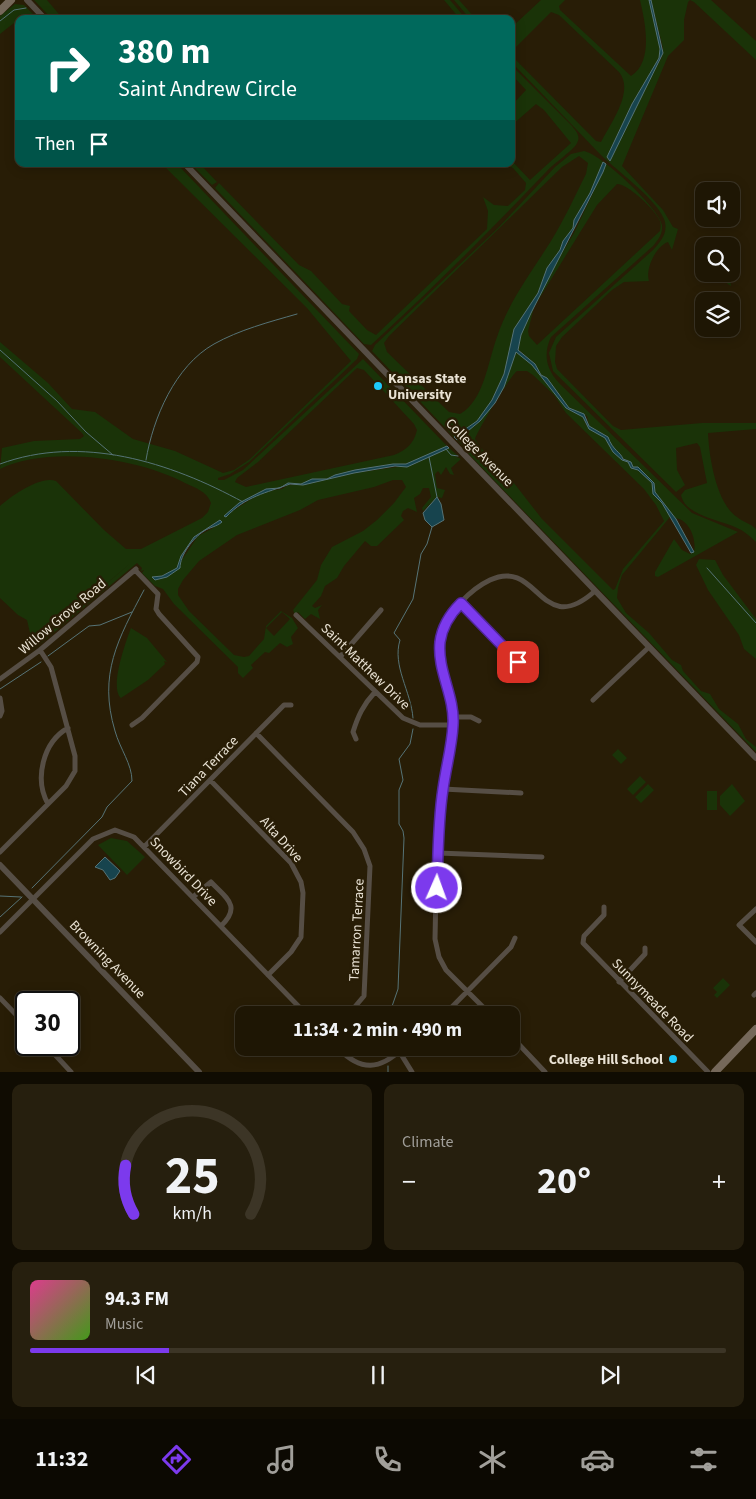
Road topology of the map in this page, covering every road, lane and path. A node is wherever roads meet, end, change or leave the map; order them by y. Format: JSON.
{"nodes":[{"id":1,"x":11,"y":0,"type":"edge"},
{"id":2,"x":27,"y":0,"type":"edge"},
{"id":3,"x":0,"y":10,"type":"edge"},
{"id":4,"x":41,"y":15,"type":"edge"},
{"id":5,"x":188,"y":167,"type":"edge"},
{"id":6,"x":595,"y":591,"type":"junction"},
{"id":7,"x":461,"y":603,"type":"junction"},
{"id":8,"x":381,"y":610,"type":"dead end"},
{"id":9,"x":296,"y":615,"type":"dead end"},
{"id":10,"x":649,"y":647,"type":"junction"},
{"id":11,"x":40,"y":650,"type":"junction"},
{"id":12,"x":340,"y":657,"type":"junction"},
{"id":13,"x":530,"y":676,"type":"dead end"},
{"id":14,"x":0,"y":679,"type":"edge"},
{"id":15,"x":375,"y":692,"type":"junction"},
{"id":16,"x":0,"y":698,"type":"edge"},
{"id":17,"x":593,"y":700,"type":"dead end"},
{"id":18,"x":291,"y":705,"type":"dead end"},
{"id":19,"x":0,"y":716,"type":"edge"},
{"id":20,"x":453,"y":717,"type":"junction"},
{"id":21,"x":479,"y":721,"type":"dead end"},
{"id":22,"x":132,"y":725,"type":"dead end"},
{"id":23,"x":453,"y":725,"type":"junction"},
{"id":24,"x":68,"y":728,"type":"junction"},
{"id":25,"x":256,"y":733,"type":"junction"},
{"id":26,"x":356,"y":739,"type":"dead end"},
{"id":27,"x":756,"y":758,"type":"edge"},
{"id":28,"x":210,"y":780,"type":"junction"},
{"id":29,"x":443,"y":789,"type":"junction"},
{"id":30,"x":521,"y":792,"type":"dead end"},
{"id":31,"x":48,"y":804,"type":"junction"},
{"id":32,"x":144,"y":847,"type":"junction"},
{"id":33,"x":0,"y":852,"type":"edge"},
{"id":34,"x":438,"y":853,"type":"junction"},
{"id":35,"x":542,"y":857,"type":"dead end"},
{"id":36,"x":0,"y":865,"type":"edge"},
{"id":37,"x":193,"y":897,"type":"junction"},
{"id":38,"x":34,"y":900,"type":"junction"},
{"id":39,"x":604,"y":907,"type":"dead end"},
{"id":40,"x":756,"y":909,"type":"edge"},
{"id":41,"x":221,"y":926,"type":"junction"},
{"id":42,"x":0,"y":932,"type":"edge"},
{"id":43,"x":515,"y":938,"type":"dead end"},
{"id":44,"x":756,"y":942,"type":"edge"},
{"id":45,"x":645,"y":948,"type":"dead end"},
{"id":46,"x":268,"y":974,"type":"junction"},
{"id":47,"x":619,"y":982,"type":"junction"},
{"id":48,"x":467,"y":992,"type":"junction"},
{"id":49,"x":0,"y":998,"type":"edge"},
{"id":50,"x":298,"y":1006,"type":"edge"},
{"id":51,"x":356,"y":1006,"type":"edge"},
{"id":52,"x":453,"y":1006,"type":"edge"},
{"id":53,"x":482,"y":1006,"type":"edge"},
{"id":54,"x":15,"y":1014,"type":"edge"},
{"id":55,"x":756,"y":1029,"type":"edge"},
{"id":56,"x":520,"y":1046,"type":"edge"},
{"id":57,"x":56,"y":1056,"type":"edge"},
{"id":58,"x":348,"y":1056,"type":"edge"},
{"id":59,"x":394,"y":1056,"type":"edge"},
{"id":60,"x":404,"y":1056,"type":"edge"},
{"id":61,"x":65,"y":1065,"type":"junction"},
{"id":62,"x":60,"y":1072,"type":"edge"},
{"id":63,"x":71,"y":1072,"type":"edge"},
{"id":64,"x":199,"y":1072,"type":"edge"},
{"id":65,"x":412,"y":1072,"type":"edge"},
{"id":66,"x":545,"y":1072,"type":"edge"},
{"id":67,"x":708,"y":1072,"type":"edge"},
{"id":68,"x":715,"y":1072,"type":"edge"}],
"edges":[{"from":1,"to":3,"type":"main road"},
{"from":2,"to":4,"type":"street"},
{"from":5,"to":6,"type":"street","name":"College Avenue"},
{"from":6,"to":7,"type":"street"},
{"from":6,"to":10,"type":"street","name":"College Avenue"},
{"from":7,"to":13,"type":"street"},
{"from":7,"to":20,"type":"street"},
{"from":8,"to":12,"type":"street"},
{"from":9,"to":12,"type":"street","name":"Saint Matthew Drive"},
{"from":10,"to":17,"type":"street"},
{"from":10,"to":27,"type":"street","name":"College Avenue"},
{"from":11,"to":14,"type":"street","name":"Willow Grove Road"},
{"from":11,"to":22,"type":"street","name":"Willow Grove Road"},
{"from":11,"to":24,"type":"street"},
{"from":12,"to":15,"type":"street","name":"Saint Matthew Drive"},
{"from":15,"to":23,"type":"street","name":"Saint Matthew Drive"},
{"from":15,"to":26,"type":"street"},
{"from":16,"to":19,"type":"street"},
{"from":18,"to":25,"type":"street","name":"Tiana Terrace"},
{"from":20,"to":21,"type":"street"},
{"from":20,"to":23,"type":"street"},
{"from":23,"to":29,"type":"street"},
{"from":24,"to":31,"type":"street"},
{"from":24,"to":31,"type":"street"},
{"from":25,"to":28,"type":"street","name":"Tiana Terrace"},
{"from":25,"to":51,"type":"street","name":"Tamarron Terrace"},
{"from":28,"to":32,"type":"street","name":"Tiana Terrace"},
{"from":28,"to":46,"type":"street","name":"Alta Drive"},
{"from":29,"to":30,"type":"street"},
{"from":29,"to":34,"type":"street"},
{"from":31,"to":33,"type":"street"},
{"from":32,"to":37,"type":"street","name":"Snowbird Drive"},
{"from":32,"to":38,"type":"street","name":"Snowbird Drive"},
{"from":34,"to":35,"type":"street"},
{"from":34,"to":48,"type":"street"},
{"from":36,"to":38,"type":"street","name":"Browning Avenue"},
{"from":37,"to":41,"type":"street","name":"Snowbird Drive"},
{"from":37,"to":41,"type":"street"},
{"from":38,"to":42,"type":"street","name":"Snowbird Drive"},
{"from":38,"to":64,"type":"street","name":"Browning Avenue"},
{"from":39,"to":47,"type":"street","name":"Sunnymeade Road"},
{"from":40,"to":44,"type":"street"},
{"from":41,"to":46,"type":"street","name":"Snowbird Drive"},
{"from":43,"to":48,"type":"street"},
{"from":45,"to":47,"type":"street"},
{"from":46,"to":50,"type":"street","name":"Snowbird Drive"},
{"from":47,"to":67,"type":"street","name":"Sunnymeade Road"},
{"from":48,"to":52,"type":"street"},
{"from":48,"to":53,"type":"street"},
{"from":49,"to":54,"type":"street"},
{"from":55,"to":68,"type":"main road"},
{"from":56,"to":66,"type":"street"},
{"from":57,"to":61,"type":"street"},
{"from":58,"to":59,"type":"street"},
{"from":60,"to":65,"type":"street"},
{"from":61,"to":62,"type":"street"},
{"from":61,"to":63,"type":"street"}]}
